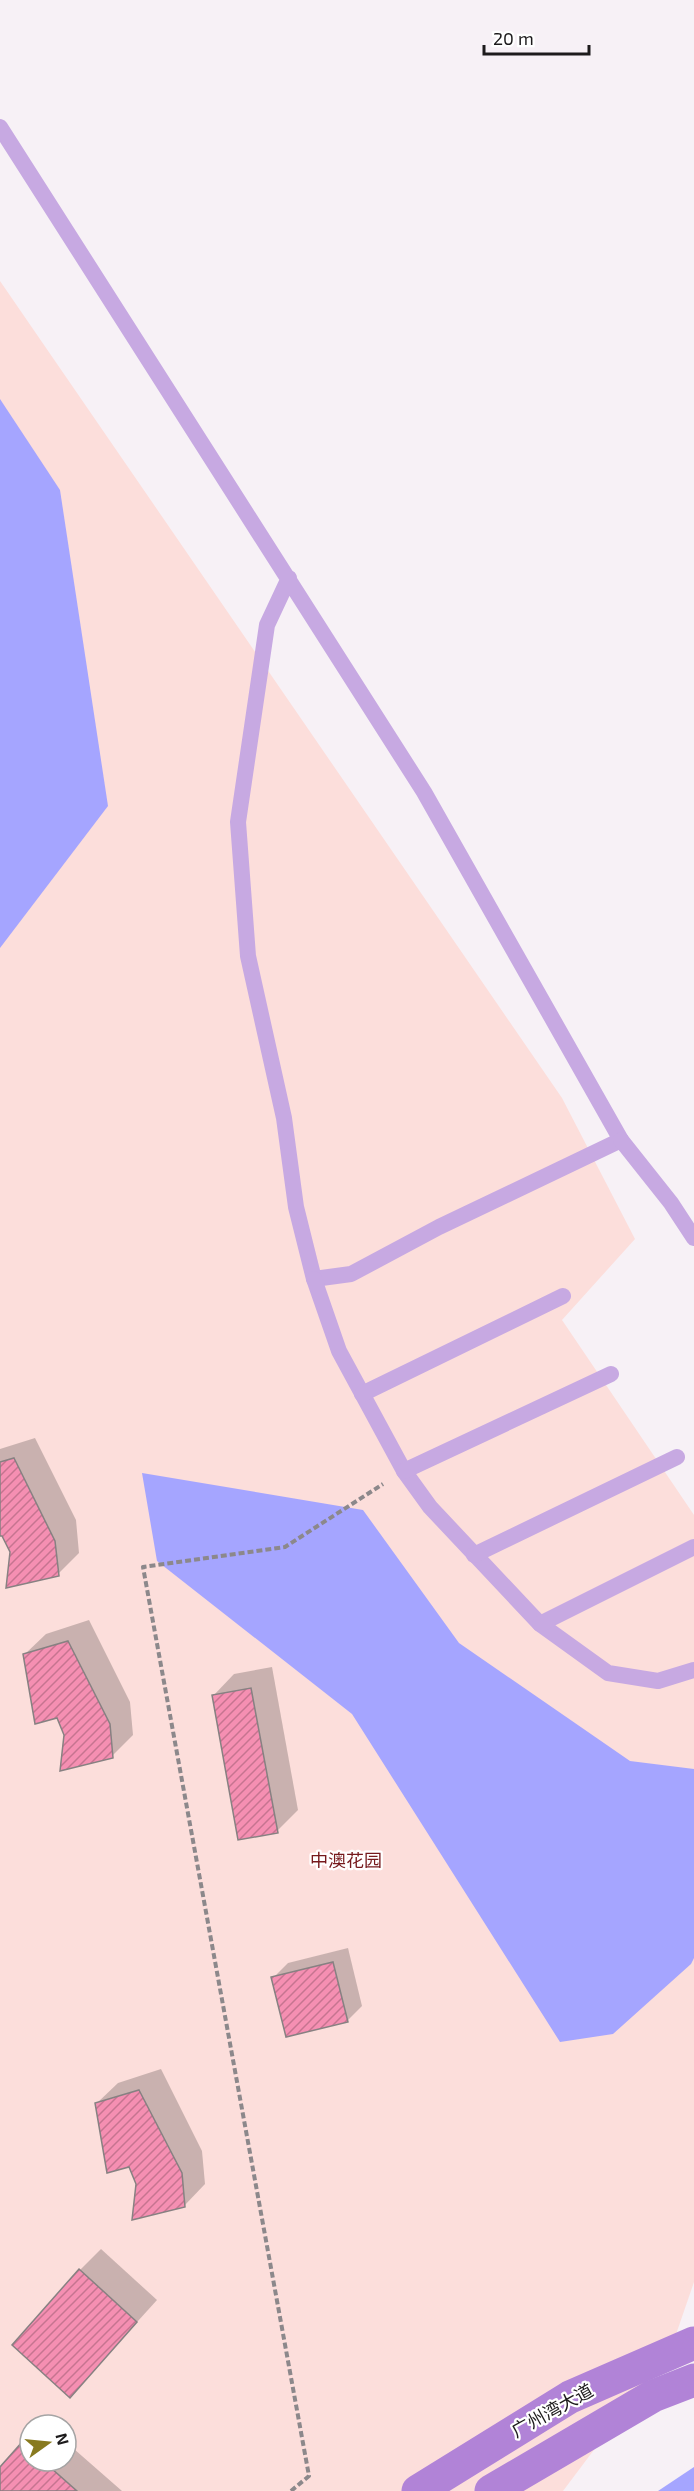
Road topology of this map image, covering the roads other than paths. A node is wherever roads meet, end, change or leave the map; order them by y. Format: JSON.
{"nodes":[{"id":1,"x":0,"y":127,"type":"edge"},
{"id":2,"x":289,"y":578,"type":"junction"},
{"id":3,"x":621,"y":1140,"type":"junction"},
{"id":4,"x":671,"y":1203,"type":"junction"},
{"id":5,"x":694,"y":1217,"type":"edge"},
{"id":6,"x":694,"y":1238,"type":"edge"},
{"id":7,"x":314,"y":1279,"type":"junction"},
{"id":8,"x":563,"y":1296,"type":"dead end"},
{"id":9,"x":611,"y":1374,"type":"dead end"},
{"id":10,"x":363,"y":1394,"type":"junction"},
{"id":11,"x":677,"y":1457,"type":"dead end"},
{"id":12,"x":404,"y":1471,"type":"junction"},
{"id":13,"x":694,"y":1547,"type":"edge"},
{"id":14,"x":474,"y":1556,"type":"junction"},
{"id":15,"x":540,"y":1624,"type":"junction"},
{"id":16,"x":694,"y":1670,"type":"edge"},
{"id":17,"x":694,"y":2343,"type":"edge"},
{"id":18,"x":694,"y":2380,"type":"edge"},
{"id":19,"x":418,"y":2491,"type":"edge"},
{"id":20,"x":491,"y":2491,"type":"edge"}],
"edges":[{"from":1,"to":2,"type":"lane"},
{"from":2,"to":3,"type":"lane"},
{"from":2,"to":7,"type":"lane"},
{"from":3,"to":4,"type":"lane"},
{"from":3,"to":7,"type":"lane"},
{"from":4,"to":5,"type":"lane"},
{"from":4,"to":6,"type":"lane"},
{"from":7,"to":10,"type":"lane"},
{"from":8,"to":10,"type":"lane"},
{"from":9,"to":12,"type":"lane"},
{"from":10,"to":12,"type":"lane"},
{"from":11,"to":14,"type":"lane"},
{"from":12,"to":14,"type":"lane"},
{"from":13,"to":15,"type":"lane"},
{"from":14,"to":15,"type":"lane"},
{"from":15,"to":16,"type":"lane"},
{"from":17,"to":19,"type":"street","name":"广州湾大道"},
{"from":18,"to":20,"type":"street"}]}
